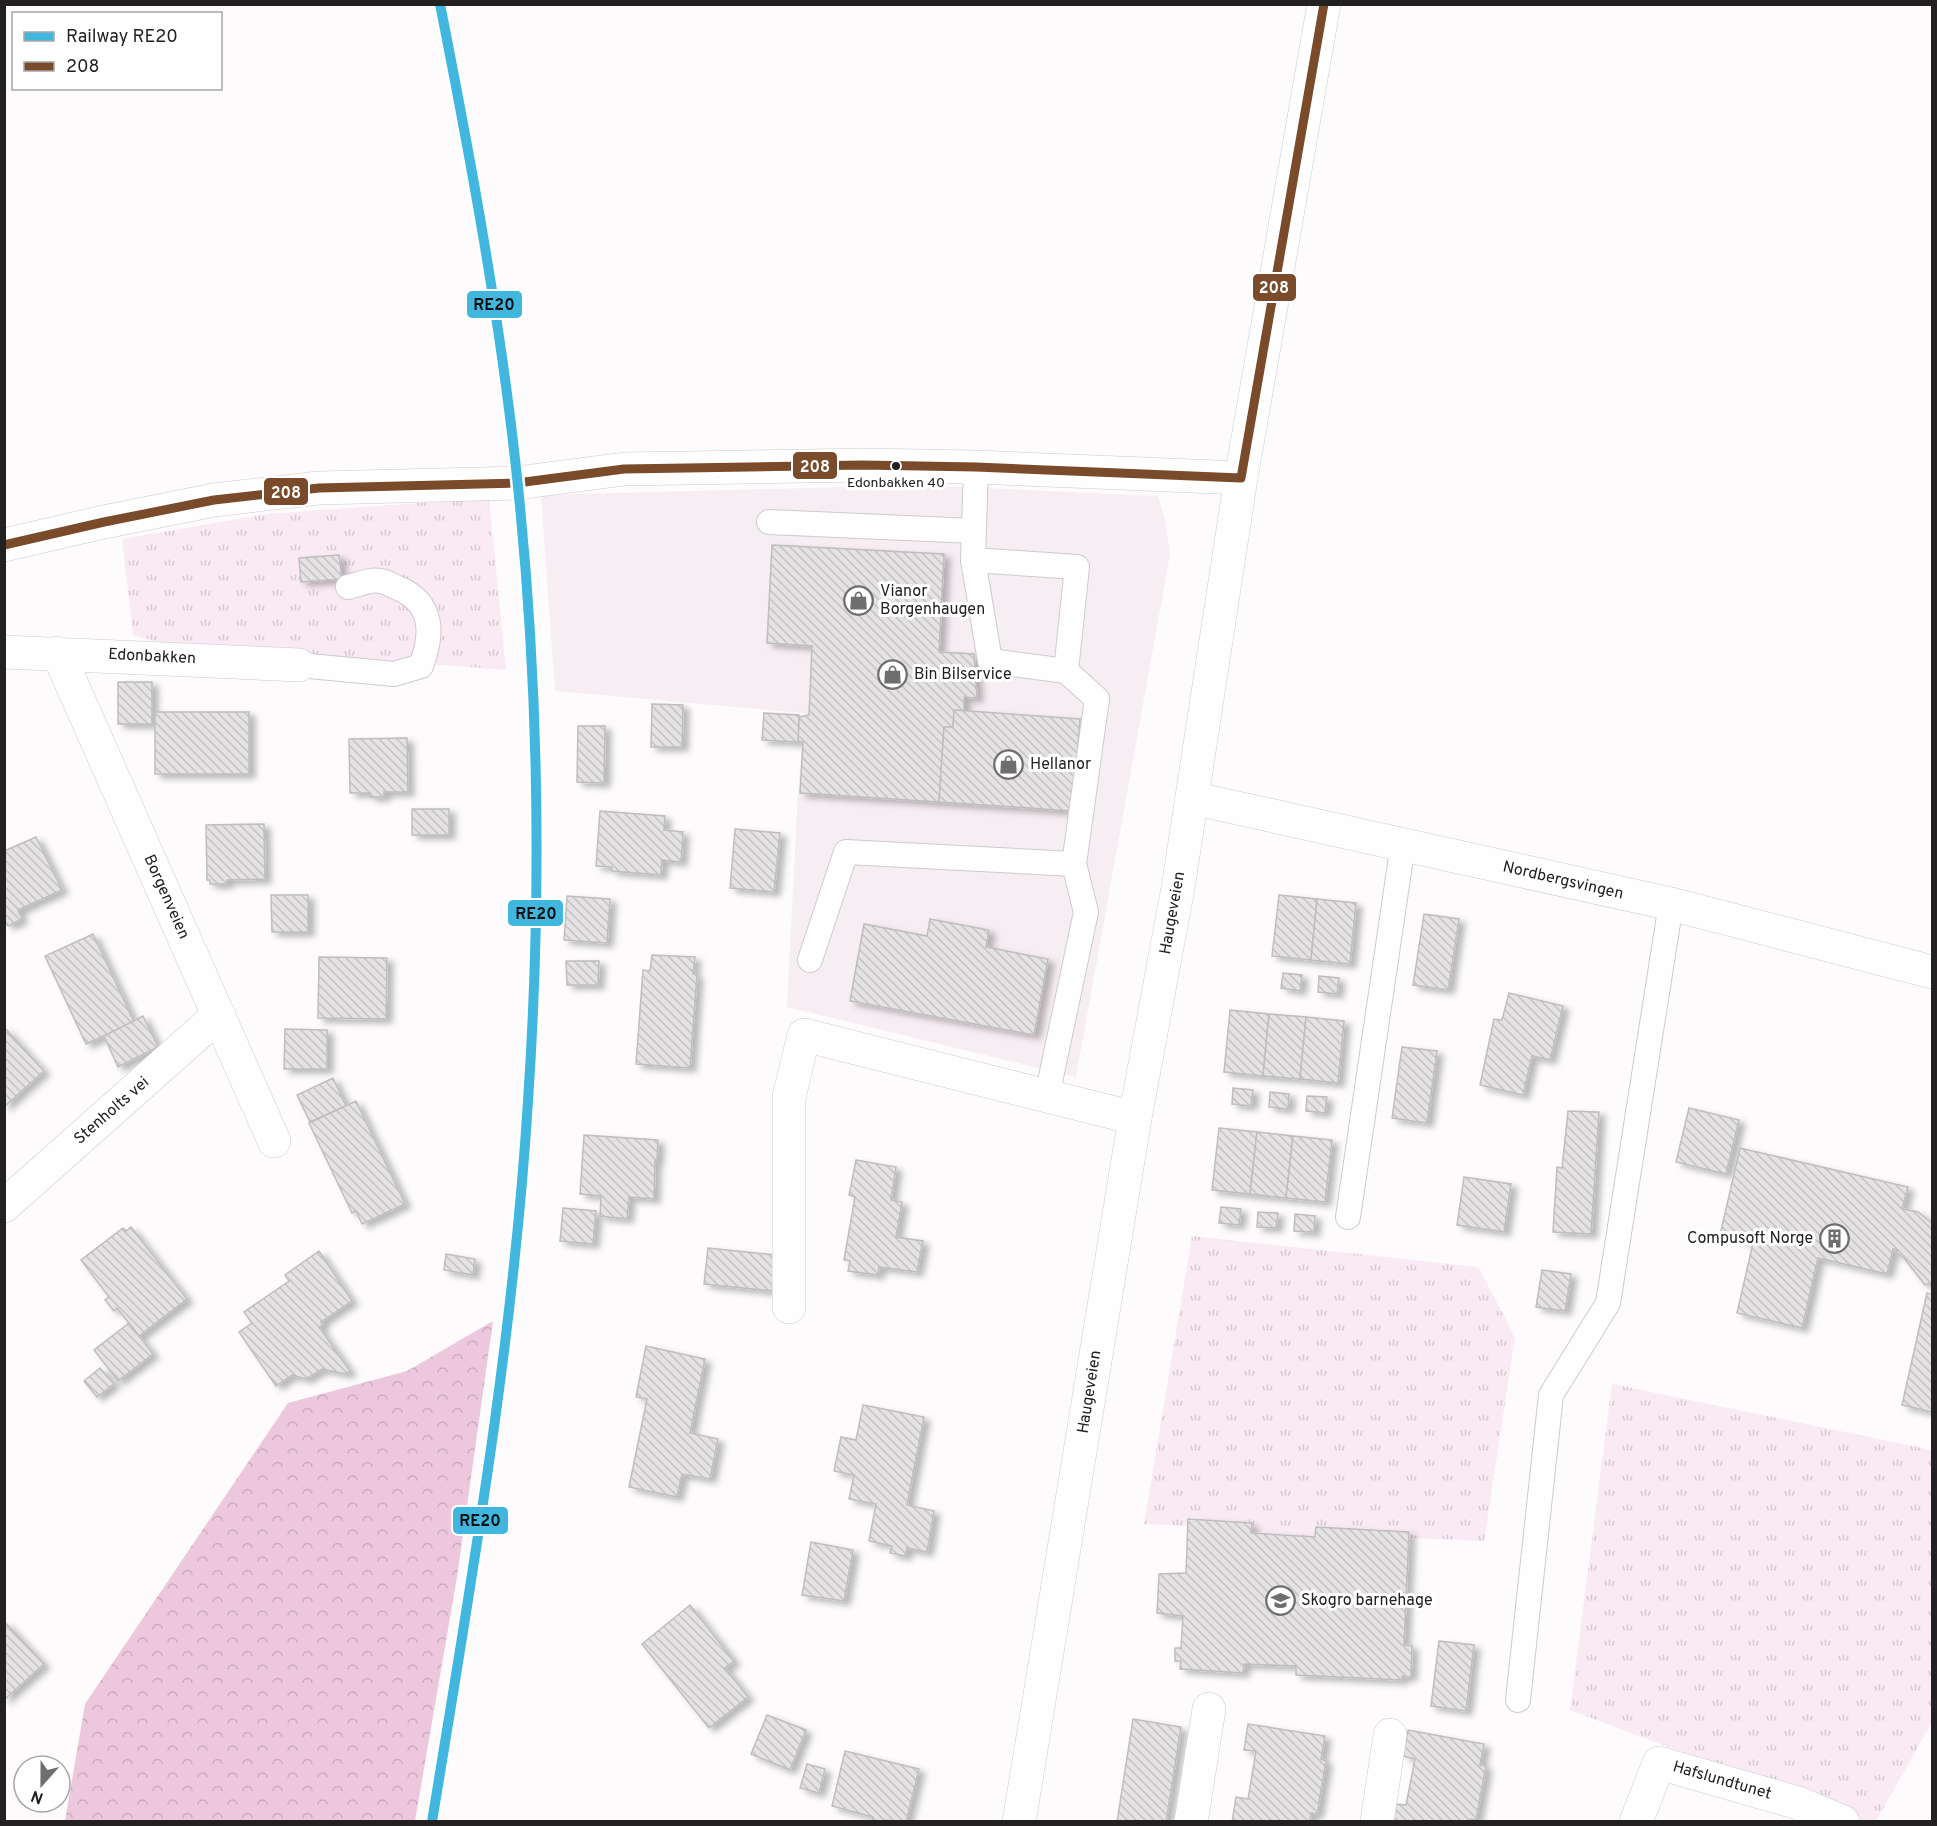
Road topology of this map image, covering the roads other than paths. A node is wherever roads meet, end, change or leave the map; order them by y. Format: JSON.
{"nodes":[{"id":1,"x":1324,"y":4,"type":"edge"},
{"id":2,"x":976,"y":467,"type":"junction"},
{"id":3,"x":1241,"y":478,"type":"junction"},
{"id":4,"x":769,"y":522,"type":"dead end"},
{"id":5,"x":974,"y":531,"type":"junction"},
{"id":6,"x":7,"y":539,"type":"edge"},
{"id":7,"x":973,"y":560,"type":"junction"},
{"id":8,"x":348,"y":587,"type":"dead end"},
{"id":9,"x":4,"y":652,"type":"edge"},
{"id":10,"x":58,"y":653,"type":"junction"},
{"id":11,"x":299,"y":664,"type":"joint"},
{"id":12,"x":1066,"y":671,"type":"junction"},
{"id":13,"x":1192,"y":798,"type":"junction"},
{"id":14,"x":1403,"y":844,"type":"junction"},
{"id":15,"x":1074,"y":864,"type":"junction"},
{"id":16,"x":1671,"y":904,"type":"junction"},
{"id":17,"x":810,"y":960,"type":"dead end"},
{"id":18,"x":1932,"y":972,"type":"edge"},
{"id":19,"x":219,"y":1015,"type":"junction"},
{"id":20,"x":1047,"y":1096,"type":"junction"},
{"id":21,"x":1135,"y":1118,"type":"junction"},
{"id":22,"x":274,"y":1141,"type":"dead end"},
{"id":23,"x":4,"y":1206,"type":"edge"},
{"id":24,"x":1348,"y":1217,"type":"dead end"},
{"id":25,"x":789,"y":1307,"type":"dead end"},
{"id":26,"x":1518,"y":1700,"type":"dead end"},
{"id":27,"x":1209,"y":1709,"type":"dead end"},
{"id":28,"x":1390,"y":1735,"type":"dead end"},
{"id":29,"x":1019,"y":1821,"type":"edge"},
{"id":30,"x":1191,"y":1821,"type":"edge"},
{"id":31,"x":1377,"y":1821,"type":"edge"},
{"id":32,"x":1636,"y":1821,"type":"edge"},
{"id":33,"x":1843,"y":1821,"type":"edge"}],
"edges":[{"from":1,"to":3,"type":"street","name":"Haugeveien"},
{"from":2,"to":3,"type":"street"},
{"from":2,"to":5,"type":"lane"},
{"from":2,"to":6,"type":"street"},
{"from":3,"to":13,"type":"street","name":"Haugeveien"},
{"from":4,"to":5,"type":"lane"},
{"from":5,"to":7,"type":"lane"},
{"from":7,"to":12,"type":"lane"},
{"from":7,"to":12,"type":"lane"},
{"from":8,"to":11,"type":"lane"},
{"from":9,"to":10,"type":"street","name":"Edonbakken"},
{"from":10,"to":11,"type":"street","name":"Edonbakken"},
{"from":10,"to":19,"type":"street","name":"Borgenveien"},
{"from":12,"to":15,"type":"lane"},
{"from":13,"to":14,"type":"street","name":"Nordbergsvingen"},
{"from":13,"to":21,"type":"street","name":"Haugeveien"},
{"from":14,"to":16,"type":"street","name":"Nordbergsvingen"},
{"from":14,"to":24,"type":"lane"},
{"from":15,"to":17,"type":"lane"},
{"from":15,"to":20,"type":"lane"},
{"from":16,"to":18,"type":"street","name":"Nordbergsvingen"},
{"from":16,"to":26,"type":"lane"},
{"from":19,"to":22,"type":"street","name":"Borgenveien"},
{"from":19,"to":23,"type":"street","name":"Stenholts vei"},
{"from":20,"to":21,"type":"street"},
{"from":20,"to":25,"type":"street"},
{"from":21,"to":29,"type":"street","name":"Haugeveien"},
{"from":27,"to":30,"type":"street"},
{"from":28,"to":31,"type":"street"},
{"from":32,"to":33,"type":"street","name":"Hafslundtunet"}]}
